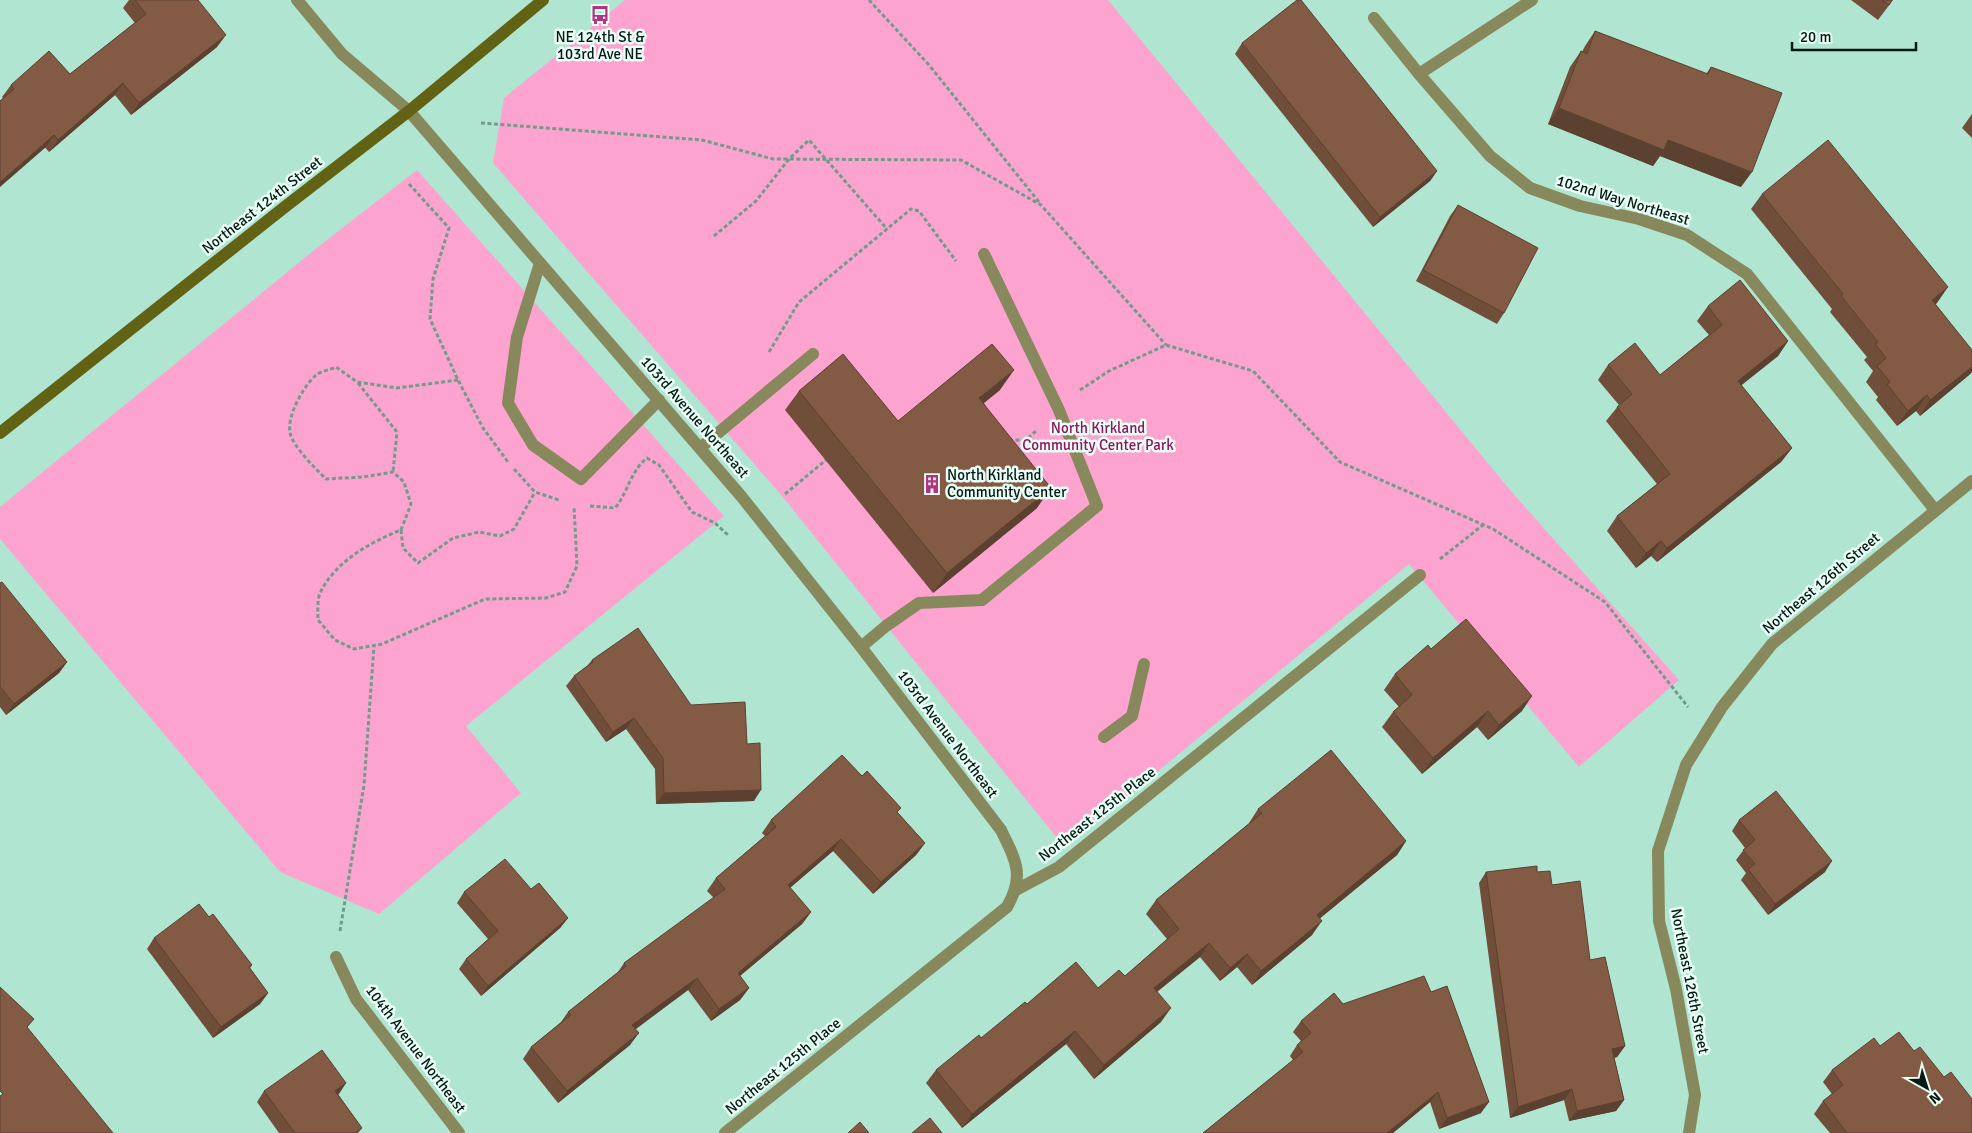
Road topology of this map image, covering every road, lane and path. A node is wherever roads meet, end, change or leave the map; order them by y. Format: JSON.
{"nodes":[{"id":1,"x":297,"y":0,"type":"edge"},
{"id":2,"x":543,"y":0,"type":"edge"},
{"id":3,"x":869,"y":0,"type":"edge"},
{"id":4,"x":1532,"y":0,"type":"edge"},
{"id":5,"x":1374,"y":18,"type":"dead end"},
{"id":6,"x":1419,"y":74,"type":"junction"},
{"id":7,"x":410,"y":111,"type":"junction"},
{"id":8,"x":481,"y":123,"type":"dead end"},
{"id":9,"x":789,"y":159,"type":"junction"},
{"id":10,"x":826,"y":159,"type":"junction"},
{"id":11,"x":408,"y":184,"type":"dead end"},
{"id":12,"x":1041,"y":205,"type":"junction"},
{"id":13,"x":887,"y":230,"type":"junction"},
{"id":14,"x":714,"y":236,"type":"dead end"},
{"id":15,"x":984,"y":254,"type":"dead end"},
{"id":16,"x":540,"y":263,"type":"junction"},
{"id":17,"x":958,"y":263,"type":"dead end"},
{"id":18,"x":1166,"y":345,"type":"junction"},
{"id":19,"x":813,"y":354,"type":"dead end"},
{"id":20,"x":766,"y":356,"type":"dead end"},
{"id":21,"x":458,"y":380,"type":"junction"},
{"id":22,"x":357,"y":382,"type":"junction"},
{"id":23,"x":658,"y":400,"type":"junction"},
{"id":24,"x":1059,"y":410,"type":"junction"},
{"id":25,"x":0,"y":433,"type":"edge"},
{"id":26,"x":1004,"y":442,"type":"edge"},
{"id":27,"x":700,"y":448,"type":"junction"},
{"id":28,"x":826,"y":460,"type":"edge"},
{"id":29,"x":393,"y":472,"type":"junction"},
{"id":30,"x":1972,"y":481,"type":"edge"},
{"id":31,"x":535,"y":492,"type":"junction"},
{"id":32,"x":785,"y":494,"type":"dead end"},
{"id":33,"x":574,"y":504,"type":"junction"},
{"id":34,"x":1935,"y":510,"type":"junction"},
{"id":35,"x":1484,"y":525,"type":"junction"},
{"id":36,"x":401,"y":530,"type":"junction"},
{"id":37,"x":728,"y":535,"type":"dead end"},
{"id":38,"x":1420,"y":575,"type":"joint"},
{"id":39,"x":374,"y":646,"type":"junction"},
{"id":40,"x":861,"y":647,"type":"junction"},
{"id":41,"x":1144,"y":664,"type":"dead end"},
{"id":42,"x":1690,"y":709,"type":"dead end"},
{"id":43,"x":1104,"y":737,"type":"dead end"},
{"id":44,"x":1016,"y":890,"type":"junction"},
{"id":45,"x":336,"y":956,"type":"joint"},
{"id":46,"x":459,"y":1133,"type":"edge"},
{"id":47,"x":725,"y":1133,"type":"edge"},
{"id":48,"x":1689,"y":1133,"type":"edge"}],
"edges":[{"from":1,"to":7,"type":"street","name":"103rd Avenue Northeast"},
{"from":2,"to":7,"type":"main road","name":"Northeast 124th Street"},
{"from":3,"to":12,"type":"path"},
{"from":4,"to":6,"type":"street"},
{"from":5,"to":6,"type":"street","name":"102nd Way Northeast"},
{"from":6,"to":34,"type":"street","name":"102nd Way Northeast"},
{"from":7,"to":16,"type":"street","name":"103rd Avenue Northeast"},
{"from":7,"to":25,"type":"main road","name":"Northeast 124th Street"},
{"from":8,"to":9,"type":"path"},
{"from":9,"to":10,"type":"path"},
{"from":9,"to":10,"type":"path"},
{"from":9,"to":14,"type":"path"},
{"from":10,"to":12,"type":"path"},
{"from":10,"to":13,"type":"path"},
{"from":11,"to":21,"type":"path"},
{"from":12,"to":18,"type":"path"},
{"from":13,"to":17,"type":"path"},
{"from":13,"to":20,"type":"path"},
{"from":15,"to":24,"type":"street"},
{"from":16,"to":23,"type":"street","name":"103rd Avenue Northeast"},
{"from":16,"to":23,"type":"street"},
{"from":18,"to":24,"type":"path"},
{"from":18,"to":35,"type":"path"},
{"from":19,"to":27,"type":"street"},
{"from":21,"to":22,"type":"path"},
{"from":21,"to":31,"type":"path"},
{"from":22,"to":29,"type":"path"},
{"from":22,"to":29,"type":"path"},
{"from":23,"to":27,"type":"street","name":"103rd Avenue Northeast"},
{"from":24,"to":26,"type":"path"},
{"from":24,"to":40,"type":"street"},
{"from":27,"to":40,"type":"street","name":"103rd Avenue Northeast"},
{"from":28,"to":32,"type":"path"},
{"from":29,"to":36,"type":"path"},
{"from":30,"to":34,"type":"street","name":"Northeast 126th Street"},
{"from":31,"to":33,"type":"path"},
{"from":31,"to":36,"type":"path"},
{"from":33,"to":37,"type":"path"},
{"from":33,"to":39,"type":"path"},
{"from":34,"to":48,"type":"street","name":"Northeast 126th Street"},
{"from":35,"to":38,"type":"path"},
{"from":35,"to":42,"type":"path"},
{"from":36,"to":39,"type":"path"},
{"from":38,"to":44,"type":"street","name":"Northeast 125th Place"},
{"from":39,"to":45,"type":"path"},
{"from":40,"to":44,"type":"street","name":"103rd Avenue Northeast"},
{"from":41,"to":43,"type":"street"},
{"from":44,"to":47,"type":"street","name":"Northeast 125th Place"},
{"from":45,"to":46,"type":"street","name":"104th Avenue Northeast"}]}
